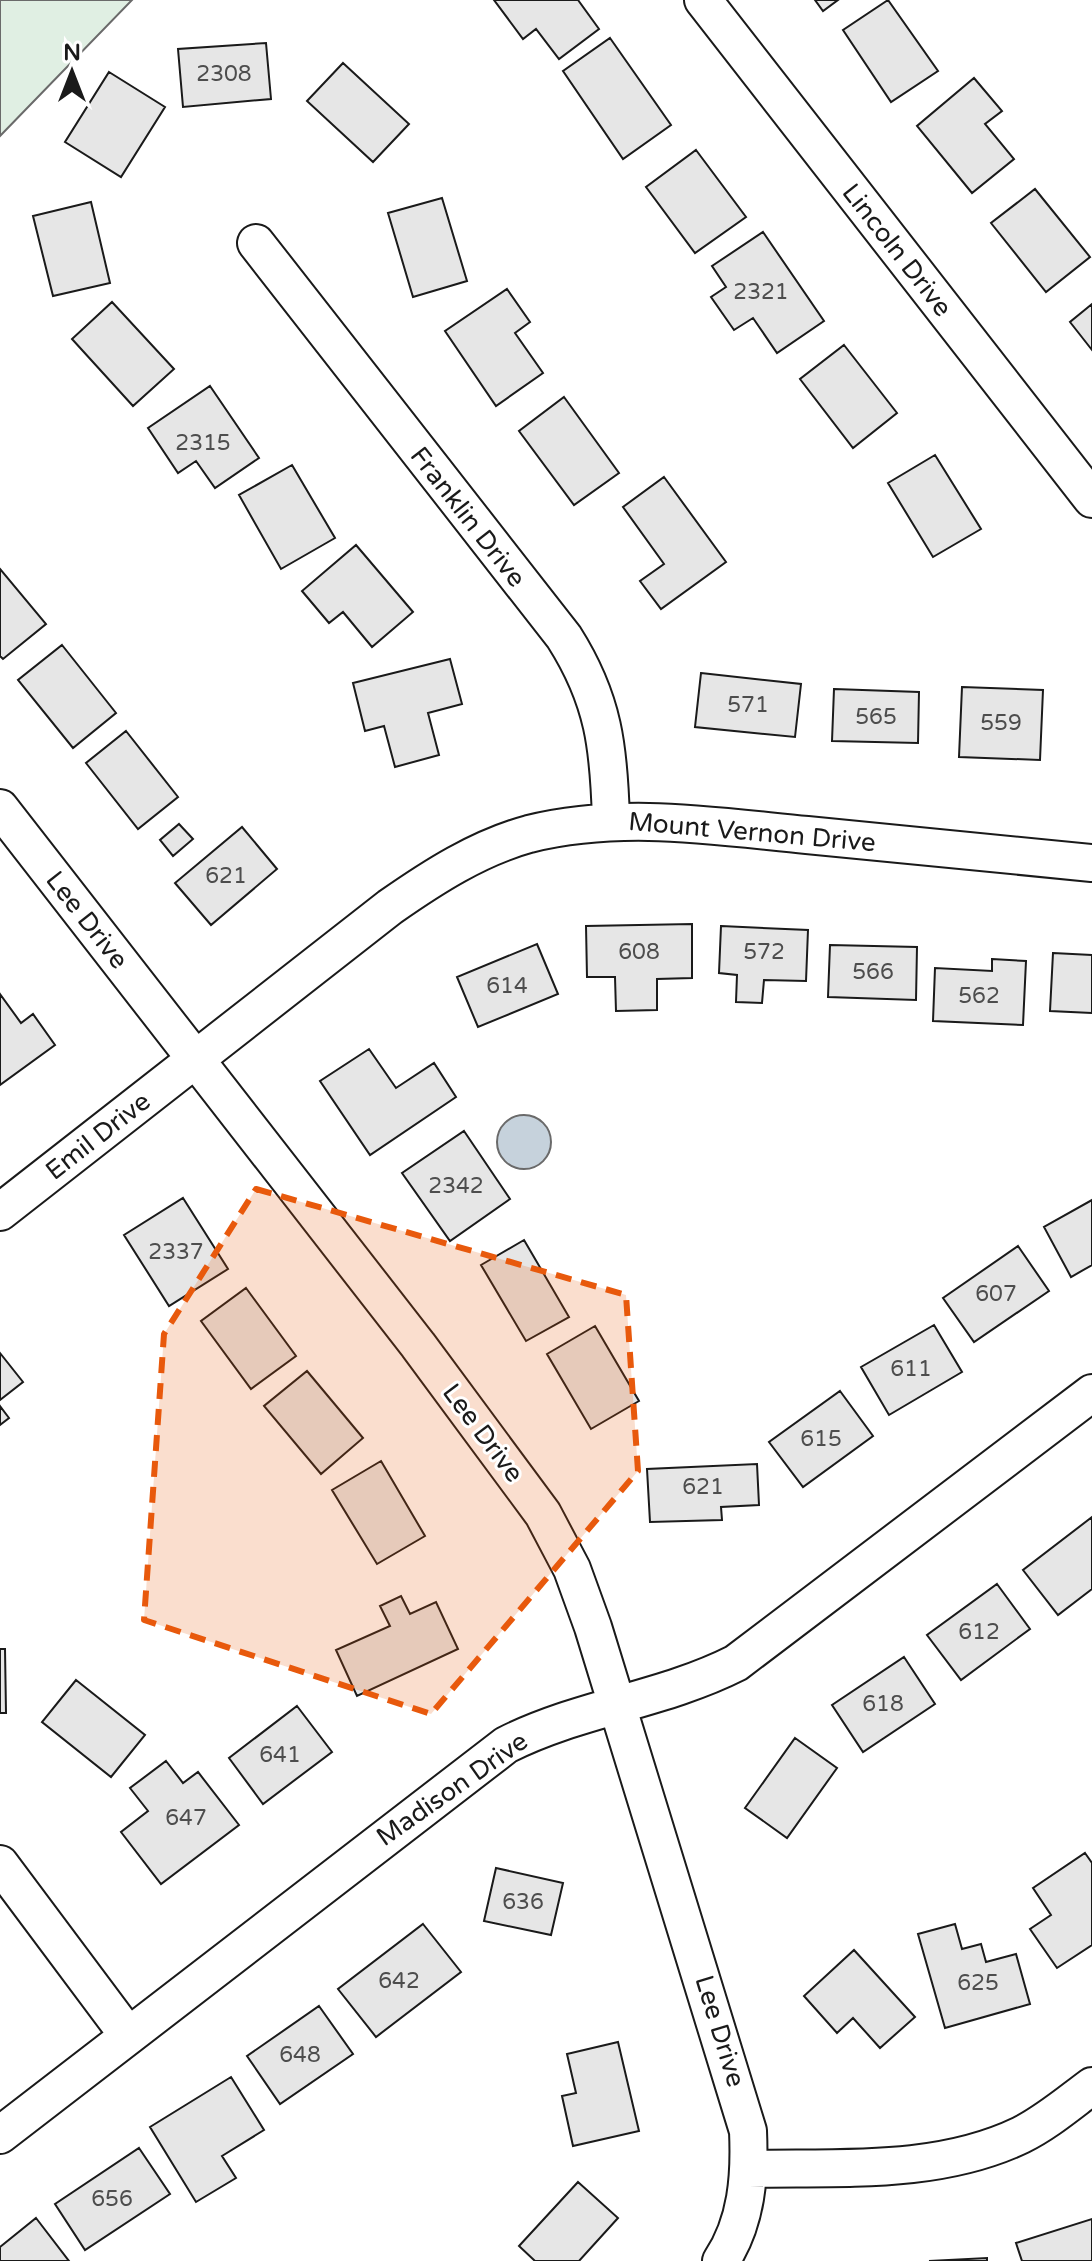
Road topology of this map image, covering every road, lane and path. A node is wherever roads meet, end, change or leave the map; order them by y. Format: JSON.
{"nodes":[{"id":1,"x":703,"y":0,"type":"edge"},
{"id":2,"x":256,"y":243,"type":"dead end"},
{"id":3,"x":1092,"y":499,"type":"edge"},
{"id":4,"x":0,"y":808,"type":"edge"},
{"id":5,"x":611,"y":821,"type":"junction"},
{"id":6,"x":1092,"y":863,"type":"edge"},
{"id":7,"x":195,"y":1059,"type":"junction"},
{"id":8,"x":0,"y":1212,"type":"edge"},
{"id":9,"x":1092,"y":1393,"type":"edge"},
{"id":10,"x":617,"y":1704,"type":"junction"},
{"id":11,"x":0,"y":1864,"type":"edge"},
{"id":12,"x":127,"y":2034,"type":"junction"},
{"id":13,"x":1092,"y":2086,"type":"edge"},
{"id":14,"x":0,"y":2135,"type":"edge"},
{"id":15,"x":749,"y":2169,"type":"junction"},
{"id":16,"x":721,"y":2261,"type":"edge"}],
"edges":[{"from":1,"to":3,"type":"street","name":"Lincoln Drive"},
{"from":2,"to":5,"type":"street","name":"Franklin Drive"},
{"from":4,"to":7,"type":"street","name":"Lee Drive"},
{"from":5,"to":6,"type":"street","name":"Mount Vernon Drive"},
{"from":5,"to":7,"type":"street","name":"Mount Vernon Drive"},
{"from":7,"to":8,"type":"street","name":"Emil Drive"},
{"from":7,"to":10,"type":"street","name":"Lee Drive"},
{"from":9,"to":10,"type":"street","name":"Madison Drive"},
{"from":10,"to":12,"type":"street","name":"Madison Drive"},
{"from":10,"to":15,"type":"street","name":"Lee Drive"},
{"from":11,"to":12,"type":"street"},
{"from":12,"to":14,"type":"street","name":"Madison Drive"},
{"from":13,"to":15,"type":"street"},
{"from":15,"to":16,"type":"street","name":"Lee Drive"}]}
